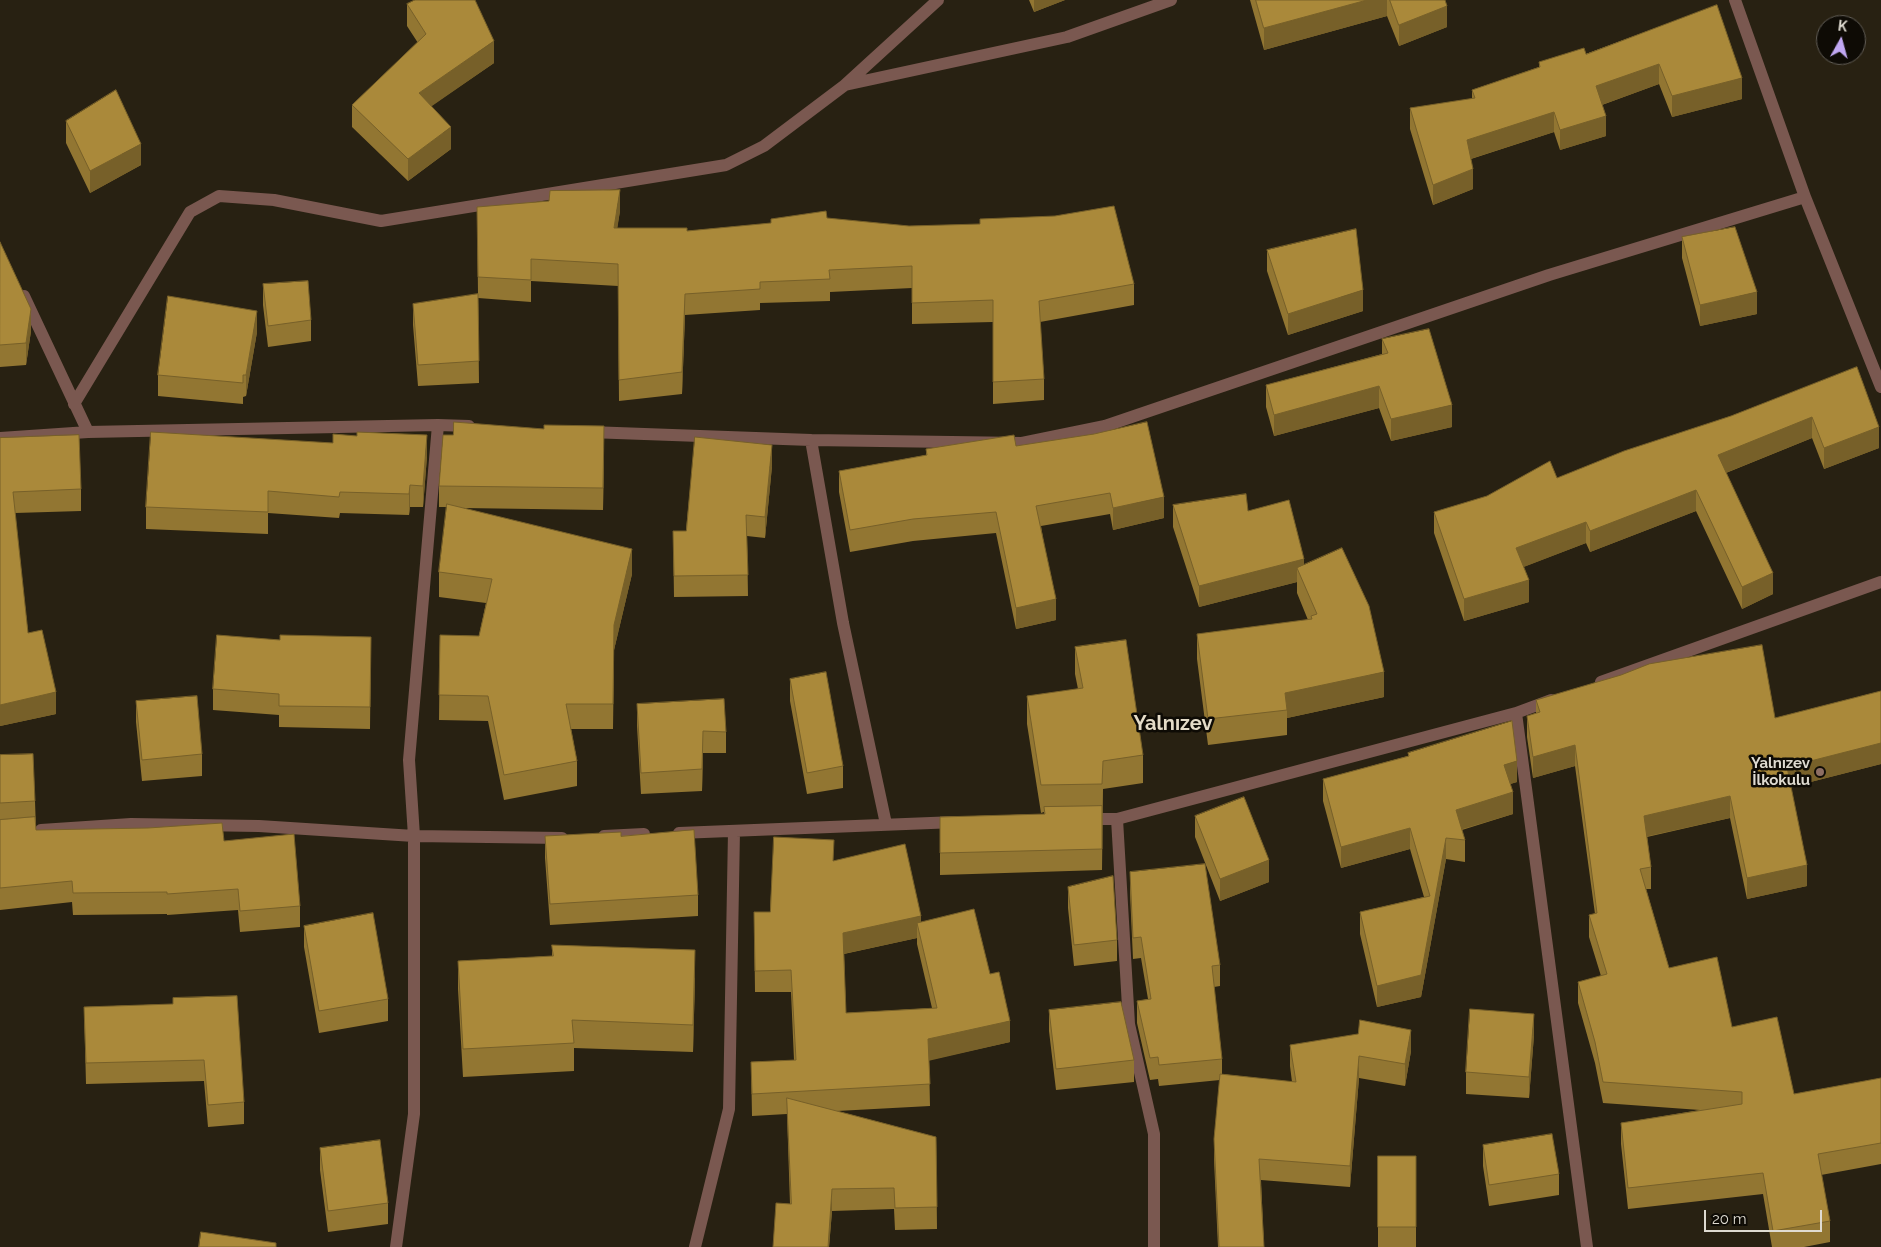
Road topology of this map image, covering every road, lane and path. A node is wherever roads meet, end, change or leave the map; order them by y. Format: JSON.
{"nodes":[{"id":1,"x":938,"y":0,"type":"edge"},
{"id":2,"x":1171,"y":0,"type":"edge"},
{"id":3,"x":1735,"y":0,"type":"edge"},
{"id":4,"x":845,"y":85,"type":"junction"},
{"id":5,"x":1805,"y":197,"type":"junction"},
{"id":6,"x":20,"y":288,"type":"edge"},
{"id":7,"x":1881,"y":387,"type":"edge"},
{"id":8,"x":74,"y":404,"type":"junction"},
{"id":9,"x":438,"y":425,"type":"junction"},
{"id":10,"x":478,"y":426,"type":"edge"},
{"id":11,"x":577,"y":431,"type":"edge"},
{"id":12,"x":88,"y":432,"type":"junction"},
{"id":13,"x":0,"y":438,"type":"edge"},
{"id":14,"x":811,"y":440,"type":"junction"},
{"id":15,"x":1881,"y":582,"type":"edge"},
{"id":16,"x":1591,"y":686,"type":"edge"},
{"id":17,"x":1563,"y":696,"type":"edge"},
{"id":18,"x":1516,"y":713,"type":"junction"},
{"id":19,"x":1117,"y":819,"type":"junction"},
{"id":20,"x":1069,"y":820,"type":"edge"},
{"id":21,"x":972,"y":822,"type":"edge"},
{"id":22,"x":886,"y":824,"type":"junction"},
{"id":23,"x":28,"y":831,"type":"edge"},
{"id":24,"x":734,"y":831,"type":"junction"},
{"id":25,"x":414,"y":836,"type":"junction"},
{"id":26,"x":396,"y":1247,"type":"edge"},
{"id":27,"x":695,"y":1247,"type":"edge"},
{"id":28,"x":1154,"y":1247,"type":"edge"},
{"id":29,"x":1587,"y":1247,"type":"edge"}],
"edges":[{"from":1,"to":4,"type":"street"},
{"from":2,"to":4,"type":"street"},
{"from":3,"to":5,"type":"street"},
{"from":4,"to":8,"type":"street"},
{"from":5,"to":7,"type":"street"},
{"from":5,"to":14,"type":"street"},
{"from":6,"to":8,"type":"street"},
{"from":8,"to":12,"type":"street"},
{"from":9,"to":10,"type":"street"},
{"from":9,"to":12,"type":"street"},
{"from":9,"to":25,"type":"street"},
{"from":11,"to":14,"type":"street"},
{"from":12,"to":13,"type":"street"},
{"from":14,"to":22,"type":"street"},
{"from":15,"to":16,"type":"street"},
{"from":17,"to":18,"type":"street"},
{"from":18,"to":19,"type":"street"},
{"from":18,"to":29,"type":"street"},
{"from":19,"to":20,"type":"street"},
{"from":19,"to":28,"type":"street"},
{"from":21,"to":22,"type":"street"},
{"from":22,"to":24,"type":"street"},
{"from":23,"to":25,"type":"street"},
{"from":24,"to":25,"type":"street"},
{"from":24,"to":27,"type":"street"},
{"from":25,"to":26,"type":"street"}]}
